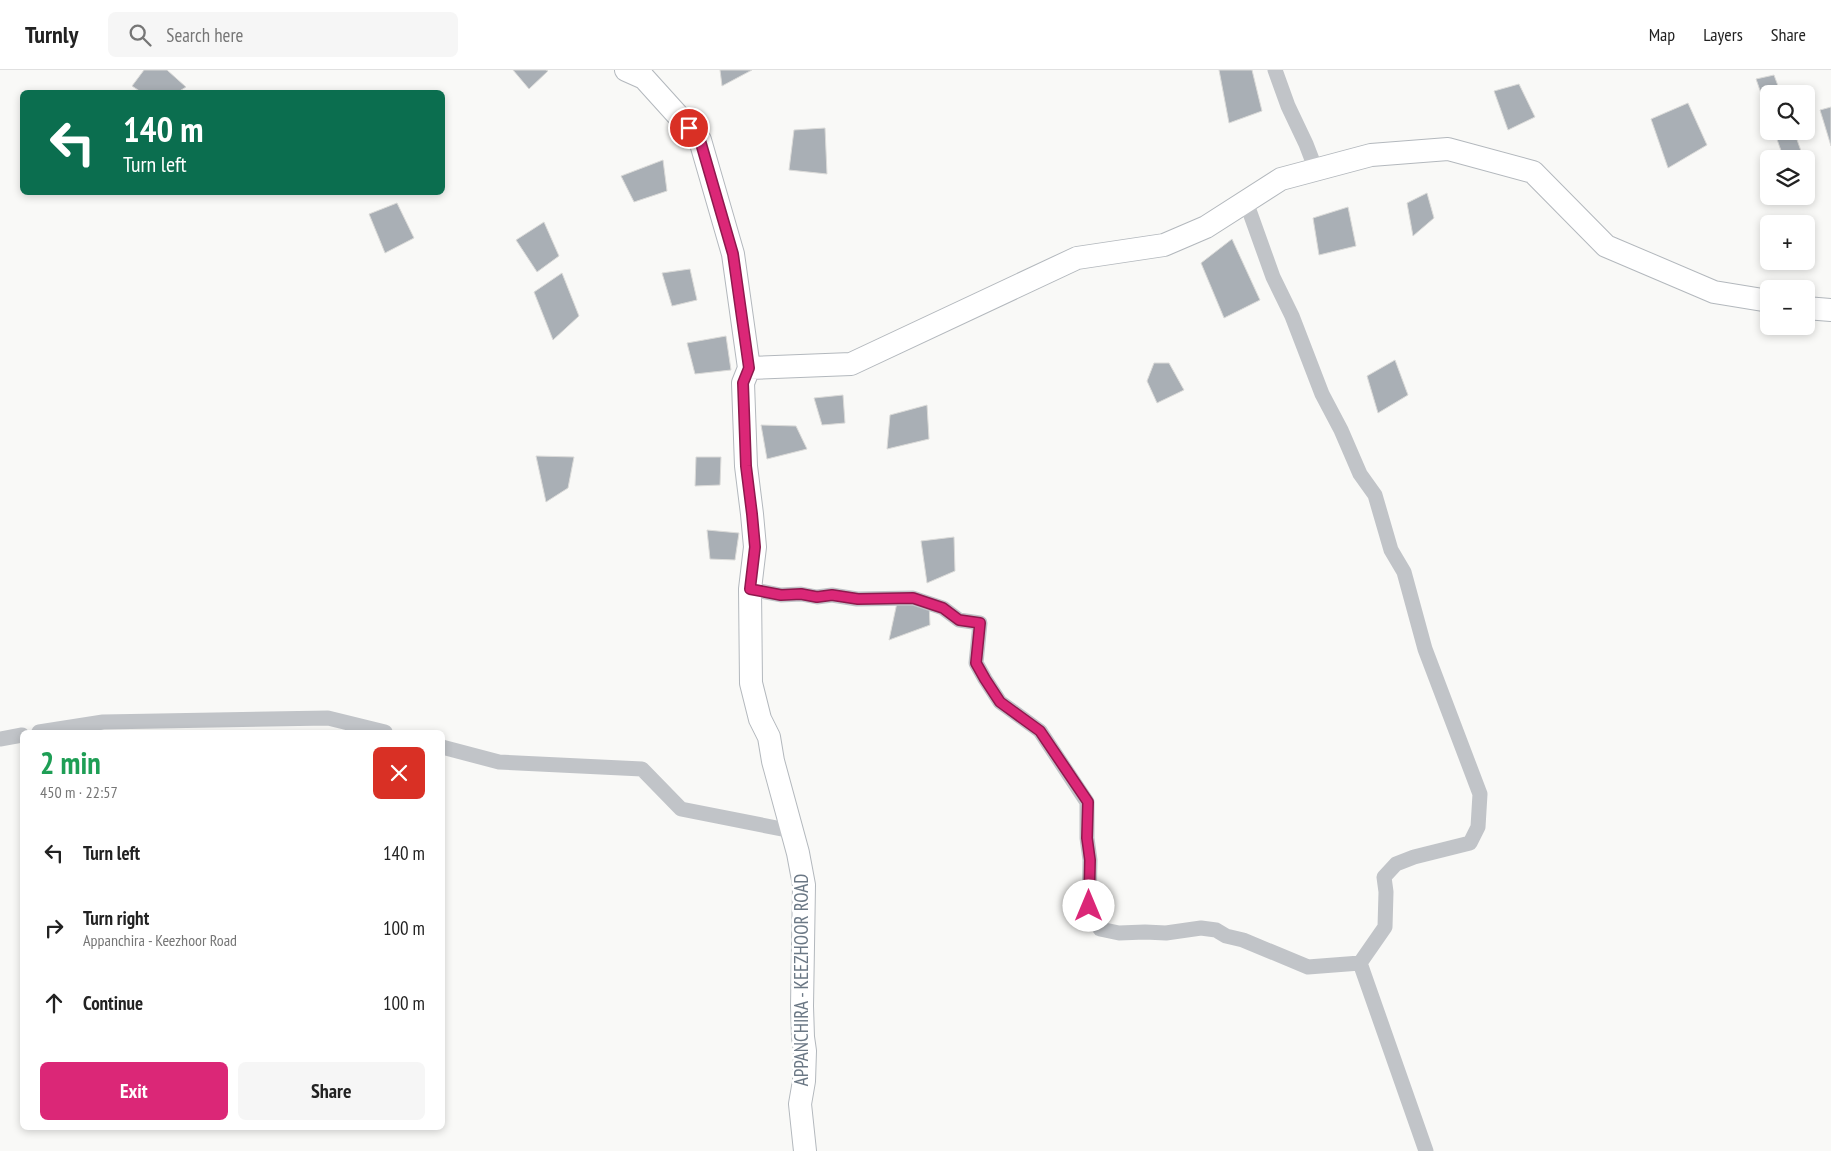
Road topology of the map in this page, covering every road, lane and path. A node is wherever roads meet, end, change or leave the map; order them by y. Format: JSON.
{"nodes":[{"id":1,"x":626,"y":70,"type":"edge"},
{"id":2,"x":1275,"y":70,"type":"edge"},
{"id":3,"x":1316,"y":170,"type":"junction"},
{"id":4,"x":1245,"y":202,"type":"junction"},
{"id":5,"x":1760,"y":300,"type":"edge"},
{"id":6,"x":1815,"y":309,"type":"edge"},
{"id":7,"x":1831,"y":310,"type":"edge"},
{"id":8,"x":749,"y":368,"type":"junction"},
{"id":9,"x":750,"y":589,"type":"junction"},
{"id":10,"x":52,"y":730,"type":"edge"},
{"id":11,"x":377,"y":730,"type":"edge"},
{"id":12,"x":20,"y":735,"type":"edge"},
{"id":13,"x":0,"y":739,"type":"edge"},
{"id":14,"x":445,"y":748,"type":"edge"},
{"id":15,"x":792,"y":831,"type":"junction"},
{"id":16,"x":1360,"y":963,"type":"junction"},
{"id":17,"x":805,"y":1151,"type":"edge"},
{"id":18,"x":1426,"y":1151,"type":"edge"}],
"edges":[{"from":1,"to":8,"type":"main road"},
{"from":2,"to":3,"type":"street"},
{"from":3,"to":4,"type":"main road"},
{"from":3,"to":5,"type":"main road"},
{"from":4,"to":8,"type":"main road"},
{"from":4,"to":16,"type":"street"},
{"from":6,"to":7,"type":"main road"},
{"from":8,"to":9,"type":"main road","name":"APPANCHIRA - KEEZHOOR ROAD"},
{"from":9,"to":15,"type":"main road","name":"APPANCHIRA - KEEZHOOR ROAD"},
{"from":9,"to":16,"type":"street"},
{"from":10,"to":11,"type":"street"},
{"from":12,"to":13,"type":"street"},
{"from":14,"to":15,"type":"street"},
{"from":15,"to":17,"type":"main road","name":"APPANCHIRA - KEEZHOOR ROAD"},
{"from":16,"to":18,"type":"street"}]}
